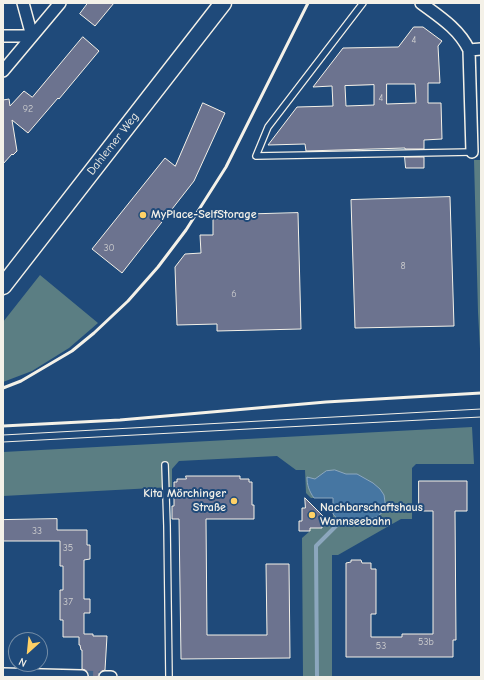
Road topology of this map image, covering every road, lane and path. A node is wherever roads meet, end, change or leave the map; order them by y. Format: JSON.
{"nodes":[{"id":1,"x":24,"y":3,"type":"edge"},
{"id":2,"x":60,"y":3,"type":"edge"},
{"id":3,"x":223,"y":3,"type":"edge"},
{"id":4,"x":364,"y":3,"type":"edge"},
{"id":5,"x":421,"y":3,"type":"edge"},
{"id":6,"x":3,"y":36,"type":"edge"},
{"id":7,"x":32,"y":36,"type":"junction"},
{"id":8,"x":481,"y":49,"type":"edge"},
{"id":9,"x":469,"y":50,"type":"junction"},
{"id":10,"x":3,"y":71,"type":"edge"},
{"id":11,"x":472,"y":152,"type":"joint"},
{"id":12,"x":3,"y":286,"type":"edge"},
{"id":13,"x":165,"y":465,"type":"dead end"},
{"id":14,"x":3,"y":674,"type":"edge"},
{"id":15,"x":82,"y":676,"type":"edge"},
{"id":16,"x":105,"y":677,"type":"edge"},
{"id":17,"x":111,"y":677,"type":"edge"},
{"id":18,"x":169,"y":677,"type":"edge"}],
"edges":[{"from":1,"to":7,"type":"street"},
{"from":2,"to":7,"type":"street"},
{"from":3,"to":12,"type":"main road","name":"Dahlemer Weg"},
{"from":4,"to":11,"type":"lane"},
{"from":5,"to":9,"type":"street"},
{"from":6,"to":7,"type":"street"},
{"from":7,"to":10,"type":"street"},
{"from":8,"to":9,"type":"street"},
{"from":9,"to":11,"type":"street"},
{"from":13,"to":18,"type":"lane"},
{"from":14,"to":15,"type":"street"},
{"from":16,"to":17,"type":"street"}]}
